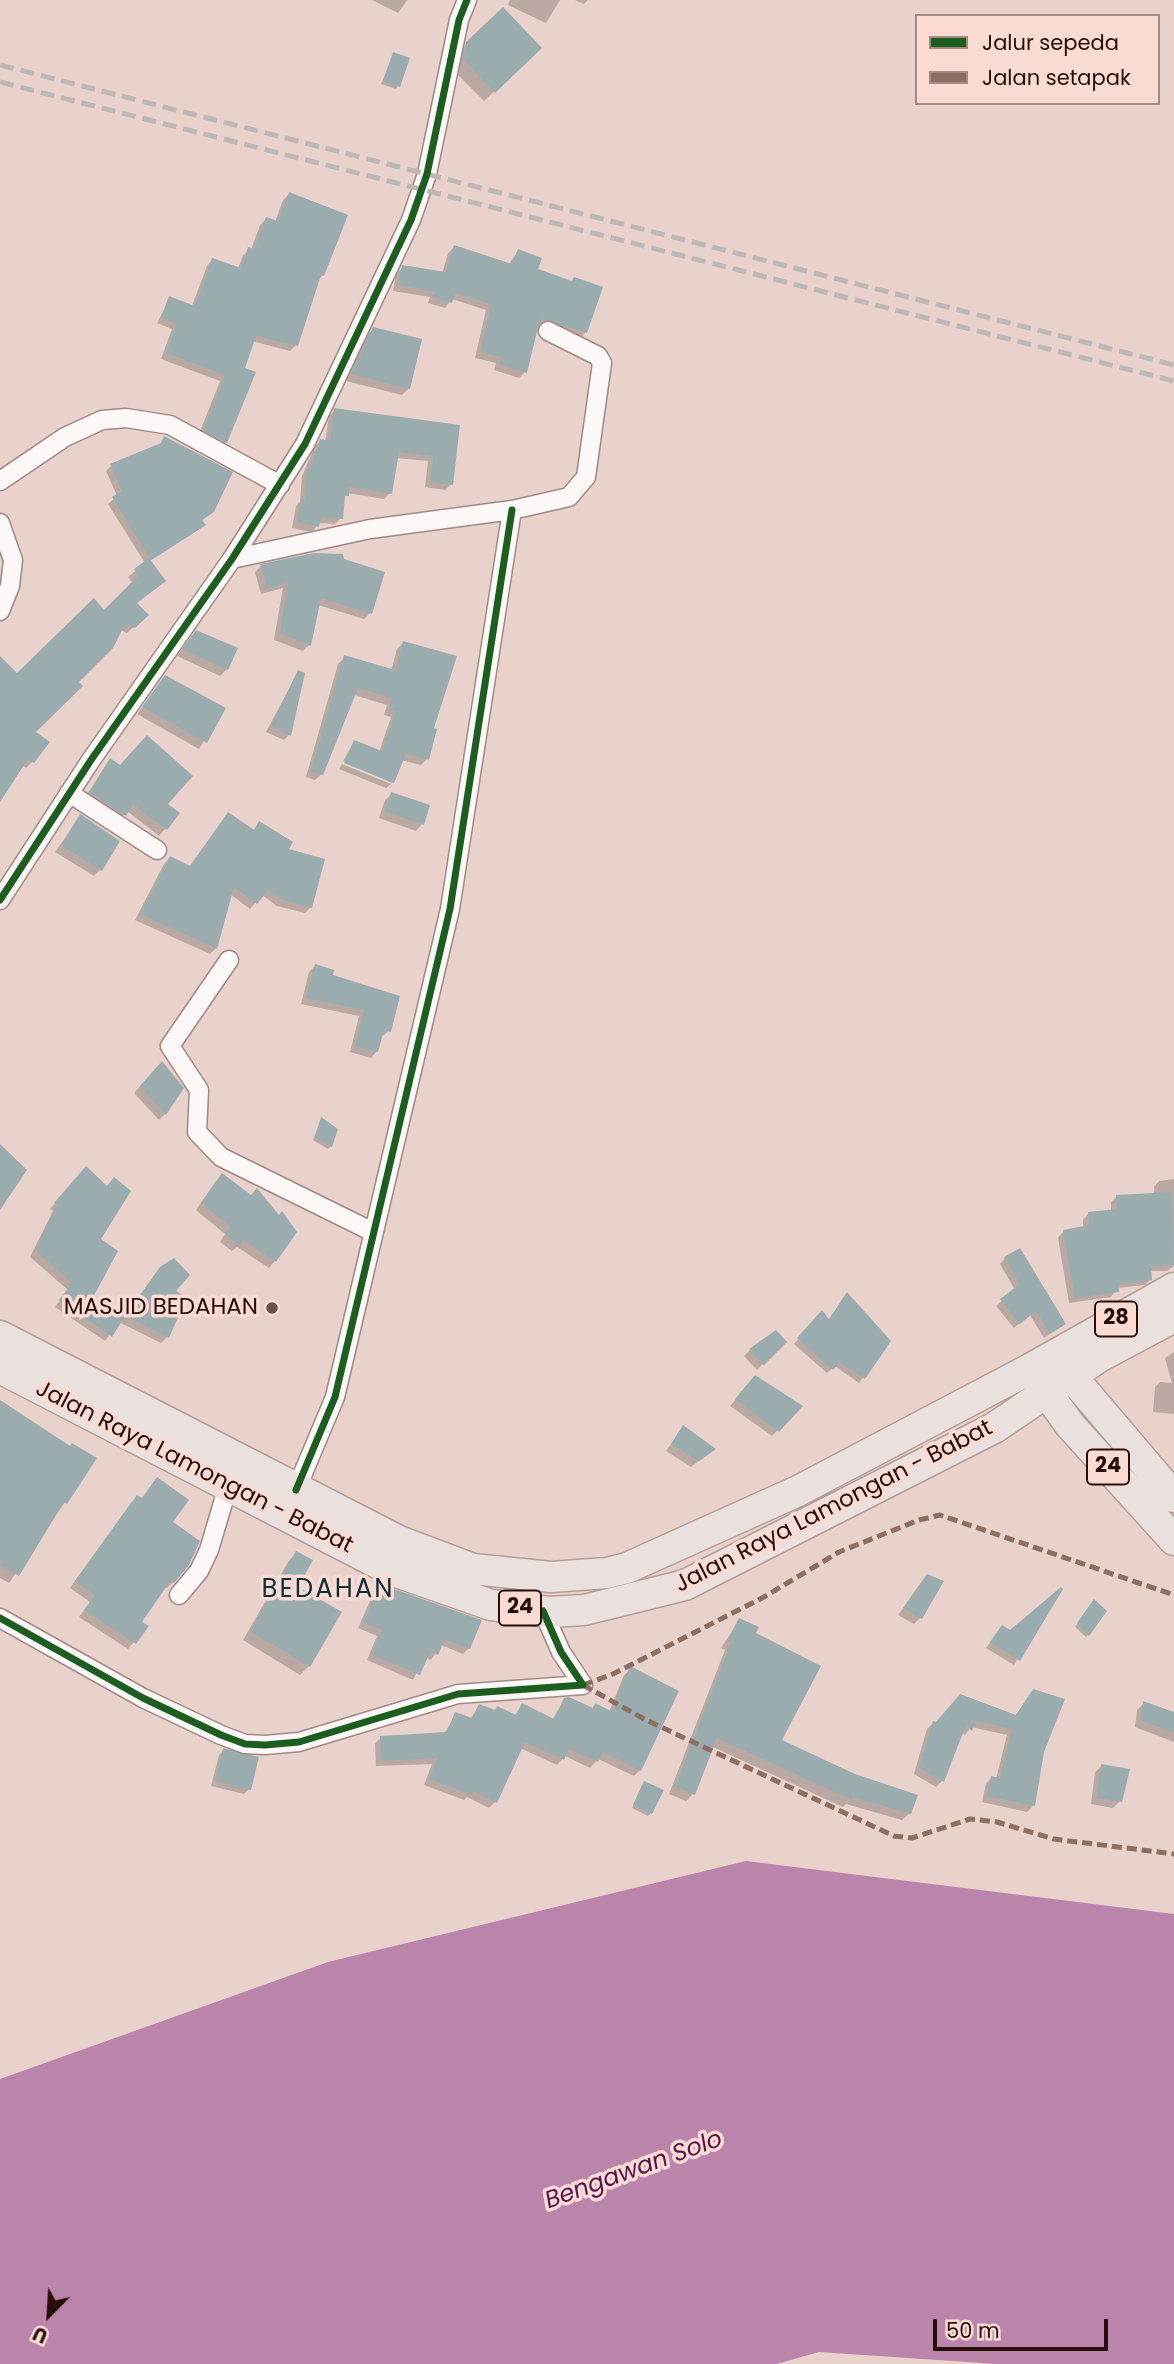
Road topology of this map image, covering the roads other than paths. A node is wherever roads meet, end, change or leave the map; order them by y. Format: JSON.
{"nodes":[{"id":1,"x":467,"y":0,"type":"edge"},
{"id":2,"x":548,"y":331,"type":"dead end"},
{"id":3,"x":0,"y":481,"type":"edge"},
{"id":4,"x":280,"y":485,"type":"junction"},
{"id":5,"x":512,"y":510,"type":"junction"},
{"id":6,"x":0,"y":523,"type":"edge"},
{"id":7,"x":232,"y":559,"type":"junction"},
{"id":8,"x":0,"y":611,"type":"edge"},
{"id":9,"x":69,"y":793,"type":"junction"},
{"id":10,"x":157,"y":850,"type":"dead end"},
{"id":11,"x":0,"y":900,"type":"edge"},
{"id":12,"x":229,"y":960,"type":"dead end"},
{"id":13,"x":373,"y":1232,"type":"junction"},
{"id":14,"x":1174,"y":1288,"type":"edge"},
{"id":15,"x":1174,"y":1317,"type":"edge"},
{"id":16,"x":0,"y":1336,"type":"edge"},
{"id":17,"x":1065,"y":1365,"type":"junction"},
{"id":18,"x":0,"y":1368,"type":"edge"},
{"id":19,"x":1037,"y":1381,"type":"junction"},
{"id":20,"x":228,"y":1486,"type":"junction"},
{"id":21,"x":296,"y":1490,"type":"junction"},
{"id":22,"x":1174,"y":1497,"type":"edge"},
{"id":23,"x":1174,"y":1540,"type":"edge"},
{"id":24,"x":179,"y":1595,"type":"dead end"},
{"id":25,"x":543,"y":1611,"type":"junction"},
{"id":26,"x":0,"y":1618,"type":"edge"}],
"edges":[{"from":1,"to":4,"type":"street"},
{"from":2,"to":5,"type":"street"},
{"from":3,"to":4,"type":"street"},
{"from":4,"to":7,"type":"street"},
{"from":5,"to":7,"type":"street"},
{"from":5,"to":13,"type":"street"},
{"from":6,"to":8,"type":"street"},
{"from":7,"to":9,"type":"street"},
{"from":9,"to":10,"type":"street"},
{"from":9,"to":11,"type":"street"},
{"from":12,"to":13,"type":"street"},
{"from":13,"to":21,"type":"street"},
{"from":14,"to":17,"type":"highway","number":"28"},
{"from":15,"to":17,"type":"highway","number":"28"},
{"from":16,"to":21,"type":"highway","name":"Jalan Raya Lamongan - Babat","number":"24"},
{"from":17,"to":19,"type":"highway","number":"28"},
{"from":17,"to":22,"type":"highway","number":"24"},
{"from":18,"to":20,"type":"highway","name":"Jalan Raya Lamongan - Babat","number":"24"},
{"from":19,"to":21,"type":"highway","name":"Jalan Raya Lamongan - Babat","number":"24"},
{"from":19,"to":23,"type":"highway","number":"24"},
{"from":19,"to":25,"type":"highway","name":"Jalan Raya Lamongan - Babat","number":"24"},
{"from":20,"to":24,"type":"street"},
{"from":20,"to":25,"type":"highway","name":"Jalan Raya Lamongan - Babat","number":"24"},
{"from":25,"to":26,"type":"street"}]}
